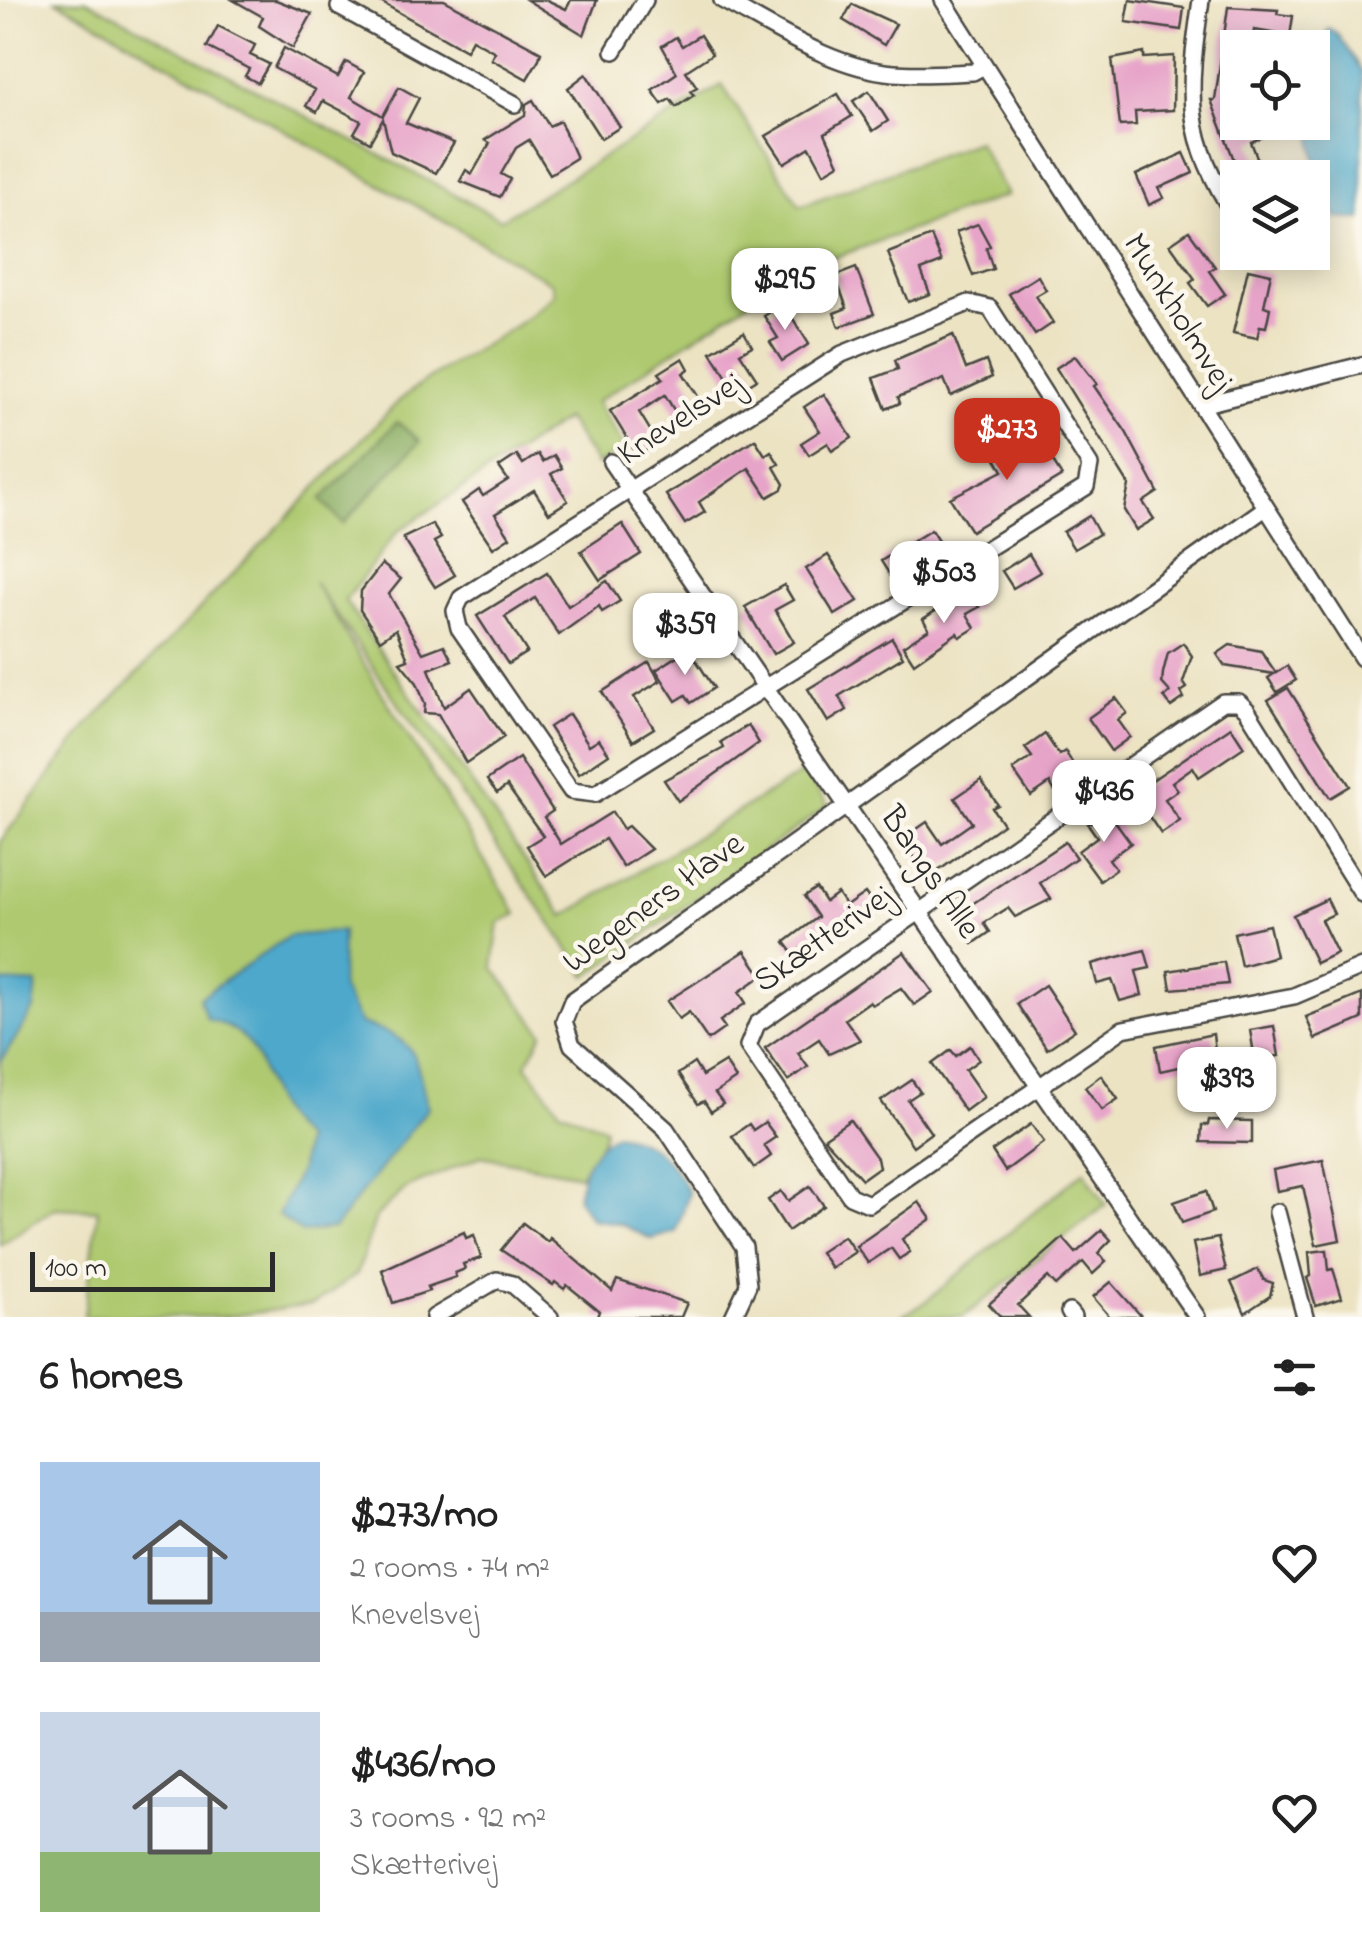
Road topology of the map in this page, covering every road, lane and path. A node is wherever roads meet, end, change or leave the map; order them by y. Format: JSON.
{"nodes":[{"id":1,"x":645,"y":0,"type":"edge"},
{"id":2,"x":722,"y":0,"type":"edge"},
{"id":3,"x":942,"y":0,"type":"edge"},
{"id":4,"x":1201,"y":0,"type":"edge"},
{"id":5,"x":336,"y":2,"type":"edge"},
{"id":6,"x":614,"y":51,"type":"dead end"},
{"id":7,"x":984,"y":66,"type":"junction"},
{"id":8,"x":515,"y":104,"type":"dead end"},
{"id":9,"x":1220,"y":186,"type":"edge"},
{"id":10,"x":1362,"y":365,"type":"edge"},
{"id":11,"x":1200,"y":405,"type":"junction"},
{"id":12,"x":611,"y":462,"type":"dead end"},
{"id":13,"x":630,"y":489,"type":"junction"},
{"id":14,"x":1264,"y":509,"type":"junction"},
{"id":15,"x":1362,"y":658,"type":"edge"},
{"id":16,"x":765,"y":686,"type":"junction"},
{"id":17,"x":845,"y":804,"type":"junction"},
{"id":18,"x":1362,"y":894,"type":"edge"},
{"id":19,"x":919,"y":911,"type":"junction"},
{"id":20,"x":1362,"y":968,"type":"edge"},
{"id":21,"x":1039,"y":1086,"type":"junction"},
{"id":22,"x":1277,"y":1212,"type":"dead end"},
{"id":23,"x":434,"y":1317,"type":"edge"},
{"id":24,"x":550,"y":1317,"type":"edge"},
{"id":25,"x":733,"y":1317,"type":"edge"},
{"id":26,"x":1197,"y":1317,"type":"edge"},
{"id":27,"x":1305,"y":1317,"type":"edge"}],
"edges":[{"from":1,"to":6,"type":"street"},
{"from":2,"to":7,"type":"street"},
{"from":3,"to":7,"type":"street","name":"Munkholmvej"},
{"from":4,"to":9,"type":"street"},
{"from":5,"to":8,"type":"street"},
{"from":7,"to":11,"type":"street","name":"Munkholmvej"},
{"from":10,"to":11,"type":"street"},
{"from":11,"to":14,"type":"street","name":"Munkholmvej"},
{"from":12,"to":13,"type":"street","name":"Bangs Alle"},
{"from":13,"to":16,"type":"street","name":"Bangs Alle"},
{"from":13,"to":16,"type":"street","name":"Knevelsvej"},
{"from":13,"to":16,"type":"street","name":"Knevelsvej"},
{"from":14,"to":15,"type":"street","name":"Munkholmvej"},
{"from":14,"to":17,"type":"street"},
{"from":16,"to":17,"type":"street","name":"Bangs Alle"},
{"from":17,"to":19,"type":"street","name":"Bangs Alle"},
{"from":17,"to":25,"type":"street","name":"Wegeners Have"},
{"from":18,"to":19,"type":"street","name":"Skætterivej"},
{"from":19,"to":21,"type":"street","name":"Bangs Alle"},
{"from":19,"to":21,"type":"street","name":"Skætterivej"},
{"from":20,"to":21,"type":"street","name":"Skætterivej"},
{"from":21,"to":26,"type":"street","name":"Bangs Alle"},
{"from":22,"to":27,"type":"street"},
{"from":23,"to":24,"type":"street"}]}
